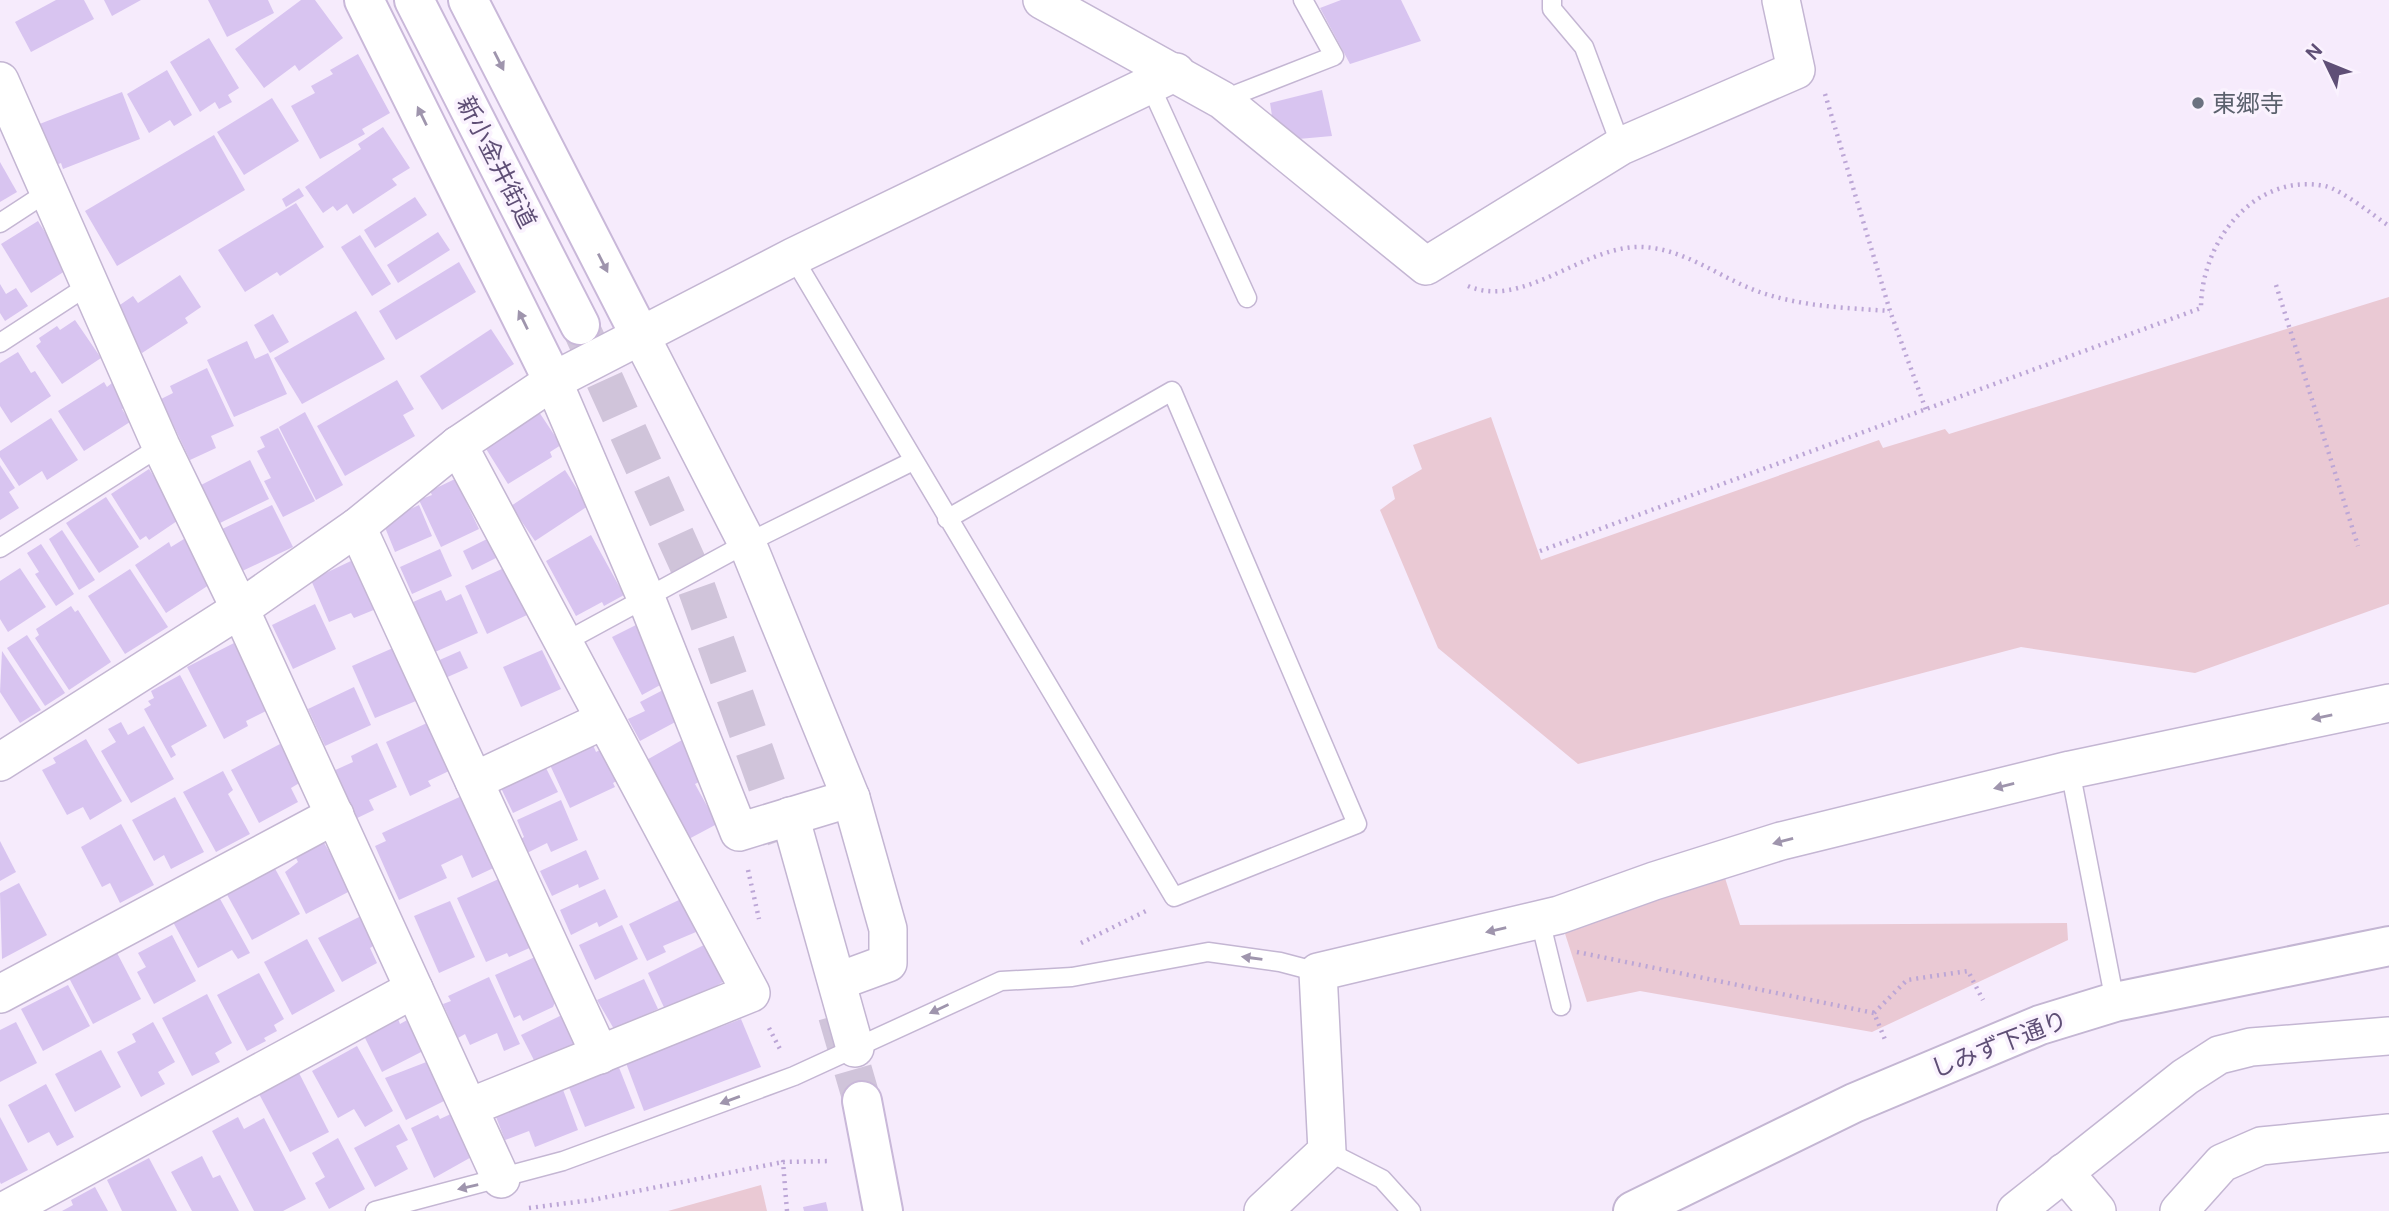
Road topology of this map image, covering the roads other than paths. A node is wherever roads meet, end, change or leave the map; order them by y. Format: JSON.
{"nodes":[{"id":1,"x":364,"y":0,"type":"edge"},
{"id":2,"x":414,"y":0,"type":"edge"},
{"id":3,"x":468,"y":0,"type":"edge"},
{"id":4,"x":1042,"y":0,"type":"edge"},
{"id":5,"x":1303,"y":0,"type":"edge"},
{"id":6,"x":1552,"y":0,"type":"edge"},
{"id":7,"x":1781,"y":0,"type":"edge"},
{"id":8,"x":1163,"y":78,"type":"junction"},
{"id":9,"x":0,"y":81,"type":"edge"},
{"id":10,"x":1222,"y":100,"type":"junction"},
{"id":11,"x":1621,"y":146,"type":"junction"},
{"id":12,"x":49,"y":191,"type":"junction"},
{"id":13,"x":0,"y":223,"type":"edge"},
{"id":14,"x":793,"y":257,"type":"junction"},
{"id":15,"x":89,"y":285,"type":"junction"},
{"id":16,"x":1247,"y":298,"type":"dead end"},
{"id":17,"x":580,"y":325,"type":"tunnel mouth"},
{"id":18,"x":640,"y":335,"type":"junction"},
{"id":19,"x":0,"y":343,"type":"edge"},
{"id":20,"x":553,"y":381,"type":"junction"},
{"id":21,"x":458,"y":444,"type":"junction"},
{"id":22,"x":161,"y":446,"type":"junction"},
{"id":23,"x":913,"y":461,"type":"junction"},
{"id":24,"x":947,"y":519,"type":"junction"},
{"id":25,"x":358,"y":527,"type":"junction"},
{"id":26,"x":747,"y":543,"type":"junction"},
{"id":27,"x":0,"y":548,"type":"edge"},
{"id":28,"x":646,"y":598,"type":"junction"},
{"id":29,"x":240,"y":609,"type":"junction"},
{"id":30,"x":563,"y":643,"type":"junction"},
{"id":31,"x":2389,"y":703,"type":"edge"},
{"id":32,"x":604,"y":720,"type":"junction"},
{"id":33,"x":0,"y":762,"type":"edge"},
{"id":34,"x":2070,"y":770,"type":"junction"},
{"id":35,"x":474,"y":781,"type":"junction"},
{"id":36,"x":850,"y":798,"type":"junction"},
{"id":37,"x":335,"y":815,"type":"junction"},
{"id":38,"x":790,"y":816,"type":"junction"},
{"id":39,"x":1540,"y":920,"type":"junction"},
{"id":40,"x":2389,"y":946,"type":"edge"},
{"id":41,"x":1318,"y":972,"type":"junction"},
{"id":42,"x":838,"y":981,"type":"junction"},
{"id":43,"x":414,"y":989,"type":"junction"},
{"id":44,"x":0,"y":994,"type":"edge"},
{"id":45,"x":2115,"y":1002,"type":"junction"},
{"id":46,"x":1561,"y":1006,"type":"dead end"},
{"id":47,"x":2389,"y":1036,"type":"edge"},
{"id":48,"x":855,"y":1048,"type":"junction"},
{"id":49,"x":600,"y":1055,"type":"junction"},
{"id":50,"x":862,"y":1101,"type":"tunnel mouth"},
{"id":51,"x":470,"y":1107,"type":"junction"},
{"id":52,"x":2389,"y":1133,"type":"edge"},
{"id":53,"x":1327,"y":1151,"type":"junction"},
{"id":54,"x":2064,"y":1172,"type":"junction"},
{"id":55,"x":501,"y":1179,"type":"junction"},
{"id":56,"x":416,"y":1204,"type":"edge"},
{"id":57,"x":4,"y":1211,"type":"edge"},
{"id":58,"x":375,"y":1211,"type":"edge"},
{"id":59,"x":883,"y":1211,"type":"edge"},
{"id":60,"x":1263,"y":1211,"type":"edge"},
{"id":61,"x":1411,"y":1211,"type":"edge"},
{"id":62,"x":1633,"y":1211,"type":"edge"},
{"id":63,"x":2016,"y":1211,"type":"edge"},
{"id":64,"x":2097,"y":1211,"type":"edge"},
{"id":65,"x":2179,"y":1211,"type":"edge"}],
"edges":[{"from":20,"to":1,"type":"main road","one_way":true},
{"from":2,"to":17,"type":"main road","name":"新小金井街道"},
{"from":3,"to":18,"type":"main road","one_way":true},
{"from":4,"to":8,"type":"street"},
{"from":5,"to":10,"type":"lane"},
{"from":6,"to":11,"type":"lane"},
{"from":7,"to":11,"type":"street"},
{"from":8,"to":10,"type":"street"},
{"from":8,"to":14,"type":"street"},
{"from":8,"to":16,"type":"lane"},
{"from":9,"to":12,"type":"street"},
{"from":10,"to":11,"type":"street"},
{"from":12,"to":13,"type":"lane"},
{"from":12,"to":15,"type":"street"},
{"from":14,"to":18,"type":"street"},
{"from":14,"to":23,"type":"lane"},
{"from":15,"to":19,"type":"lane"},
{"from":15,"to":22,"type":"street"},
{"from":18,"to":20,"type":"street"},
{"from":18,"to":26,"type":"street"},
{"from":20,"to":21,"type":"street"},
{"from":20,"to":28,"type":"street"},
{"from":21,"to":25,"type":"street"},
{"from":21,"to":30,"type":"street"},
{"from":22,"to":27,"type":"lane"},
{"from":22,"to":29,"type":"street"},
{"from":23,"to":24,"type":"lane"},
{"from":23,"to":26,"type":"lane"},
{"from":24,"to":24,"type":"lane"},
{"from":25,"to":29,"type":"street"},
{"from":25,"to":35,"type":"street"},
{"from":26,"to":28,"type":"lane"},
{"from":26,"to":36,"type":"street"},
{"from":28,"to":30,"type":"lane"},
{"from":28,"to":38,"type":"street"},
{"from":29,"to":33,"type":"street"},
{"from":29,"to":37,"type":"street"},
{"from":30,"to":32,"type":"street"},
{"from":31,"to":34,"type":"street","one_way":true},
{"from":32,"to":35,"type":"street"},
{"from":32,"to":49,"type":"street"},
{"from":34,"to":39,"type":"street","one_way":true},
{"from":34,"to":45,"type":"lane"},
{"from":35,"to":49,"type":"street"},
{"from":36,"to":38,"type":"street"},
{"from":36,"to":42,"type":"street"},
{"from":37,"to":43,"type":"street"},
{"from":37,"to":44,"type":"street"},
{"from":38,"to":42,"type":"street"},
{"from":39,"to":41,"type":"street","one_way":true},
{"from":39,"to":46,"type":"lane"},
{"from":40,"to":45,"type":"main road","name":"しみず下通り"},
{"from":41,"to":48,"type":"lane","one_way":true},
{"from":41,"to":53,"type":"street"},
{"from":42,"to":48,"type":"street"},
{"from":43,"to":51,"type":"street"},
{"from":43,"to":57,"type":"street"},
{"from":45,"to":62,"type":"main road","name":"しみず下通り"},
{"from":47,"to":54,"type":"street"},
{"from":48,"to":55,"type":"lane","one_way":true},
{"from":49,"to":51,"type":"street"},
{"from":50,"to":59,"type":"main road"},
{"from":51,"to":55,"type":"street"},
{"from":52,"to":65,"type":"street"},
{"from":53,"to":60,"type":"street"},
{"from":53,"to":61,"type":"lane"},
{"from":54,"to":63,"type":"street"},
{"from":54,"to":64,"type":"street"},
{"from":55,"to":56,"type":"lane","one_way":true},
{"from":56,"to":58,"type":"lane"}]}
